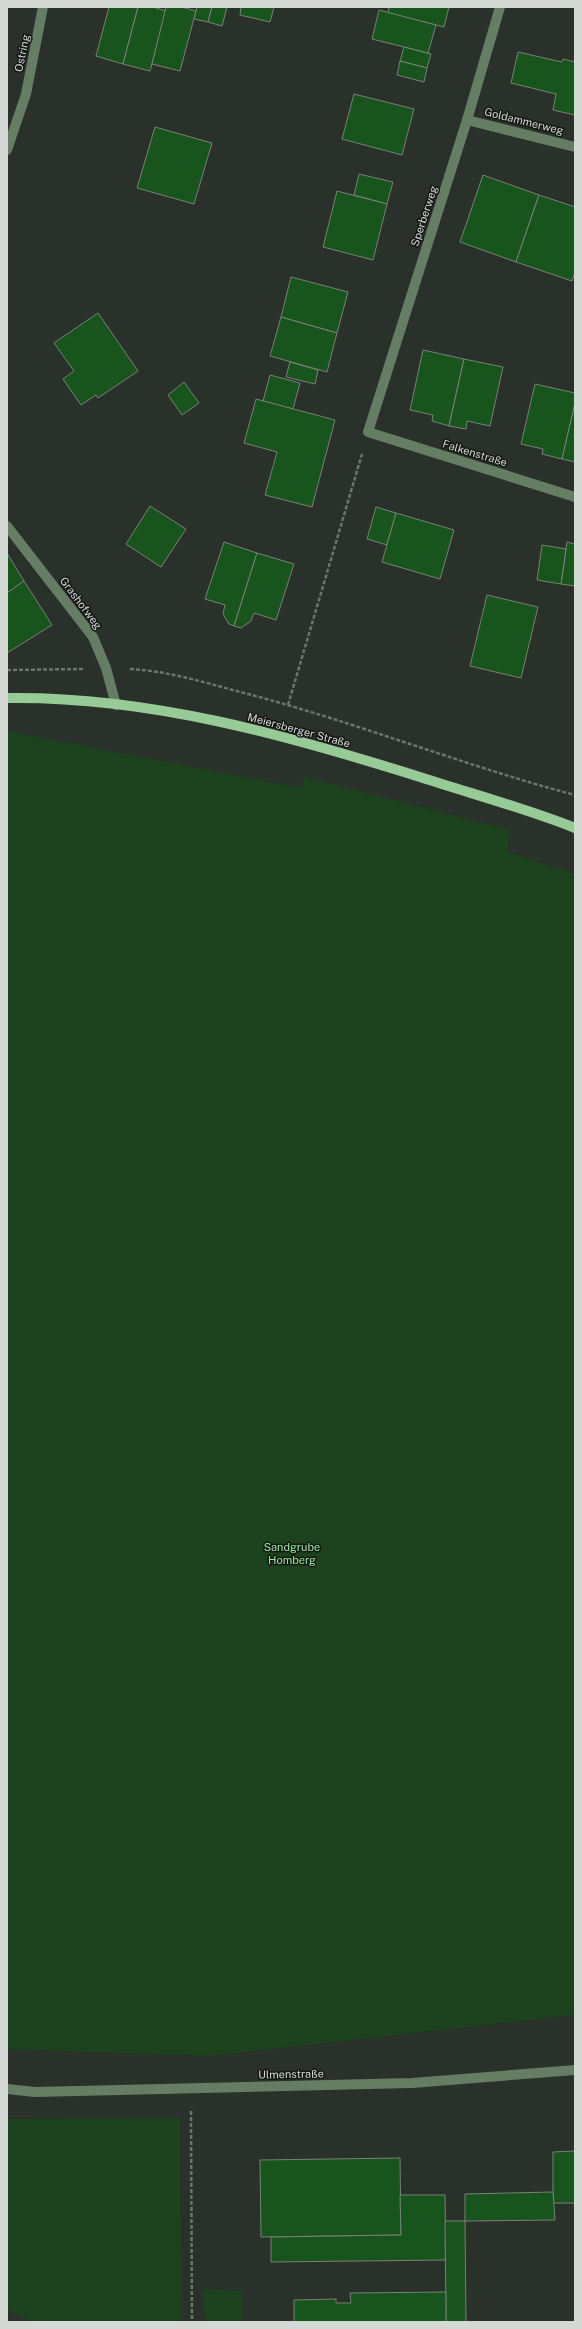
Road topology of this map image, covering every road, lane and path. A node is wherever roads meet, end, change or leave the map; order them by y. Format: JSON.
{"nodes":[{"id":1,"x":43,"y":7,"type":"edge"},
{"id":2,"x":500,"y":7,"type":"edge"},
{"id":3,"x":467,"y":120,"type":"junction"},
{"id":4,"x":575,"y":146,"type":"edge"},
{"id":5,"x":7,"y":150,"type":"edge"},
{"id":6,"x":368,"y":432,"type":"junction"},
{"id":7,"x":575,"y":497,"type":"edge"},
{"id":8,"x":7,"y":526,"type":"edge"},
{"id":9,"x":7,"y":698,"type":"edge"},
{"id":10,"x":116,"y":705,"type":"junction"},
{"id":11,"x":288,"y":705,"type":"dead end"},
{"id":12,"x":575,"y":828,"type":"edge"},
{"id":13,"x":575,"y":2070,"type":"edge"},
{"id":14,"x":190,"y":2088,"type":"junction"},
{"id":15,"x":7,"y":2089,"type":"edge"},
{"id":16,"x":192,"y":2322,"type":"edge"}],
"edges":[{"from":1,"to":5,"type":"street","name":"Ostring"},
{"from":2,"to":3,"type":"street","name":"Sperberweg"},
{"from":3,"to":4,"type":"street","name":"Goldammerweg"},
{"from":3,"to":6,"type":"street","name":"Sperberweg"},
{"from":6,"to":7,"type":"street","name":"Falkenstraße"},
{"from":6,"to":11,"type":"path"},
{"from":8,"to":10,"type":"street","name":"Grashofweg"},
{"from":9,"to":10,"type":"main road","name":"Meiersberger Straße"},
{"from":10,"to":12,"type":"main road","name":"Meiersberger Straße"},
{"from":13,"to":14,"type":"street","name":"Ulmenstraße"},
{"from":14,"to":15,"type":"street","name":"Ulmenstraße"},
{"from":14,"to":16,"type":"path"}]}
